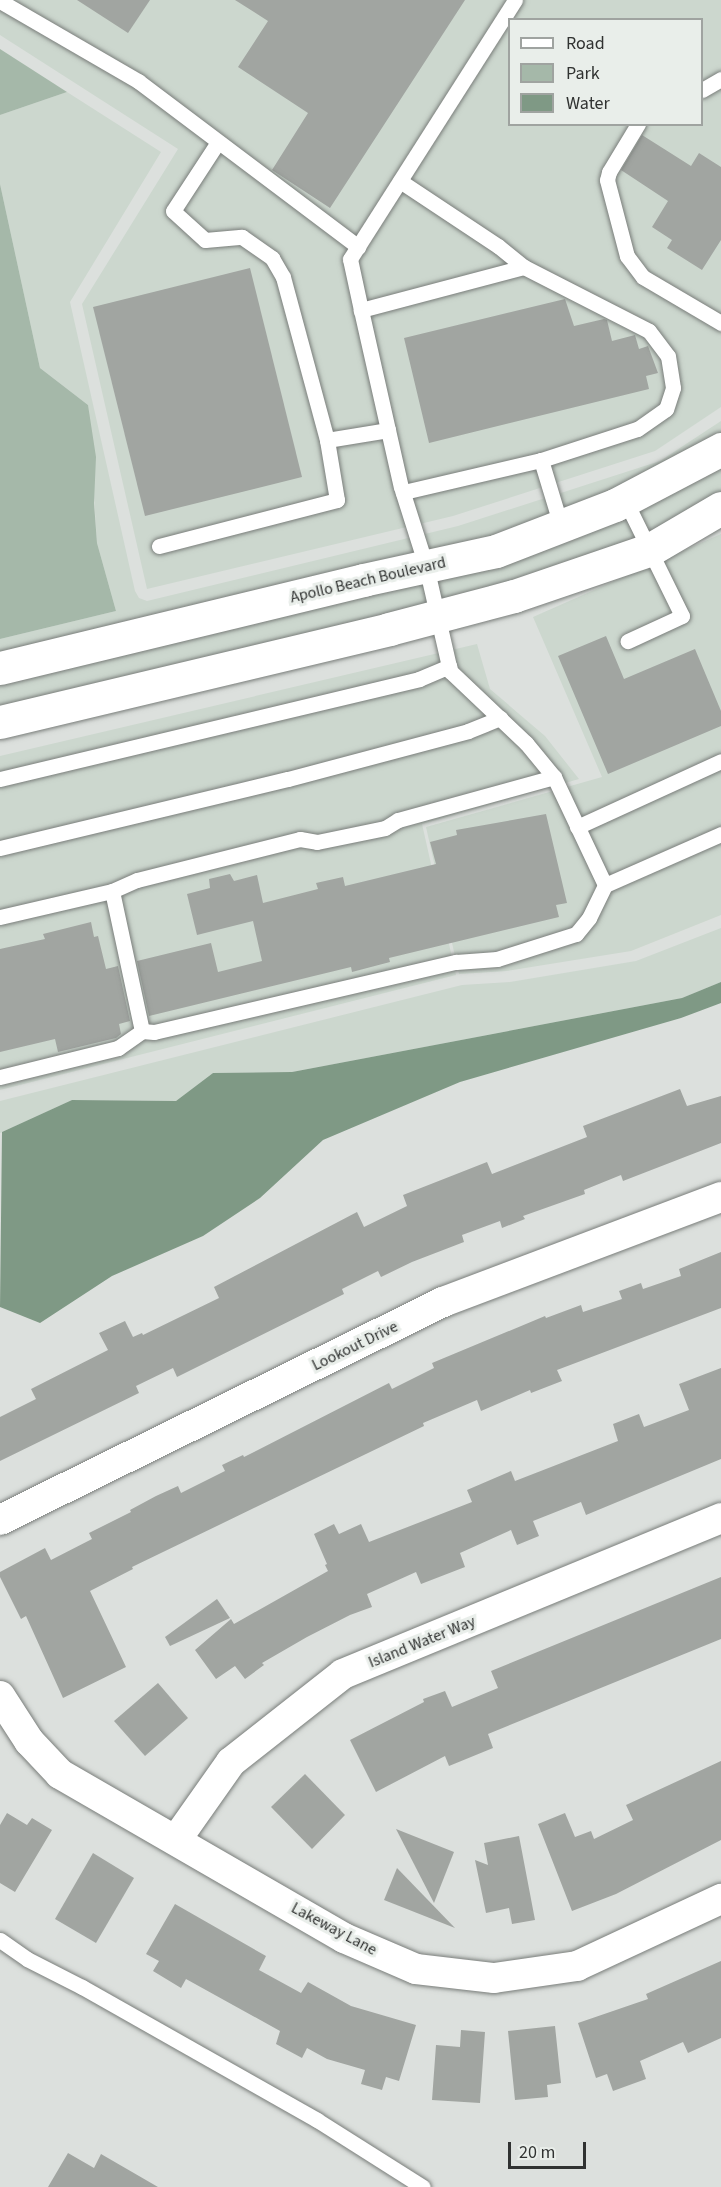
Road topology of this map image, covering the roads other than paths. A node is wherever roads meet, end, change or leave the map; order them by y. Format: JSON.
{"nodes":[{"id":1,"x":515,"y":0,"type":"edge"},
{"id":2,"x":0,"y":1,"type":"edge"},
{"id":3,"x":721,"y":80,"type":"edge"},
{"id":4,"x":703,"y":89,"type":"edge"},
{"id":5,"x":637,"y":126,"type":"edge"},
{"id":6,"x":218,"y":141,"type":"junction"},
{"id":7,"x":400,"y":181,"type":"junction"},
{"id":8,"x":358,"y":247,"type":"junction"},
{"id":9,"x":524,"y":267,"type":"junction"},
{"id":10,"x":361,"y":310,"type":"junction"},
{"id":11,"x":721,"y":323,"type":"edge"},
{"id":12,"x":388,"y":430,"type":"junction"},
{"id":13,"x":327,"y":440,"type":"junction"},
{"id":14,"x":721,"y":449,"type":"edge"},
{"id":15,"x":541,"y":460,"type":"junction"},
{"id":16,"x":403,"y":492,"type":"junction"},
{"id":17,"x":625,"y":500,"type":"junction"},
{"id":18,"x":721,"y":508,"type":"edge"},
{"id":19,"x":561,"y":526,"type":"junction"},
{"id":20,"x":159,"y":546,"type":"dead end"},
{"id":21,"x":651,"y":549,"type":"junction"},
{"id":22,"x":426,"y":566,"type":"junction"},
{"id":23,"x":438,"y":616,"type":"junction"},
{"id":24,"x":628,"y":641,"type":"dead end"},
{"id":25,"x":449,"y":666,"type":"junction"},
{"id":26,"x":0,"y":668,"type":"edge"},
{"id":27,"x":500,"y":718,"type":"junction"},
{"id":28,"x":0,"y":722,"type":"edge"},
{"id":29,"x":721,"y":761,"type":"edge"},
{"id":30,"x":554,"y":777,"type":"junction"},
{"id":31,"x":0,"y":779,"type":"edge"},
{"id":32,"x":578,"y":826,"type":"junction"},
{"id":33,"x":721,"y":834,"type":"edge"},
{"id":34,"x":0,"y":848,"type":"edge"},
{"id":35,"x":605,"y":885,"type":"junction"},
{"id":36,"x":112,"y":891,"type":"junction"},
{"id":37,"x":0,"y":917,"type":"edge"},
{"id":38,"x":142,"y":1031,"type":"junction"},
{"id":39,"x":0,"y":1077,"type":"edge"},
{"id":40,"x":721,"y":1197,"type":"edge"},
{"id":41,"x":721,"y":1518,"type":"edge"},
{"id":42,"x":0,"y":1520,"type":"edge"},
{"id":43,"x":0,"y":1696,"type":"edge"},
{"id":44,"x":176,"y":1840,"type":"junction"},
{"id":45,"x":721,"y":1899,"type":"edge"},
{"id":46,"x":0,"y":1941,"type":"edge"},
{"id":47,"x":423,"y":2187,"type":"edge"}],
"edges":[{"from":1,"to":7,"type":"lane"},
{"from":2,"to":6,"type":"lane"},
{"from":3,"to":4,"type":"lane"},
{"from":5,"to":11,"type":"lane"},
{"from":6,"to":8,"type":"lane"},
{"from":6,"to":13,"type":"lane"},
{"from":7,"to":8,"type":"lane"},
{"from":7,"to":9,"type":"lane"},
{"from":8,"to":10,"type":"lane"},
{"from":9,"to":10,"type":"lane"},
{"from":9,"to":15,"type":"lane"},
{"from":10,"to":12,"type":"lane"},
{"from":12,"to":13,"type":"lane"},
{"from":12,"to":16,"type":"lane"},
{"from":13,"to":20,"type":"lane"},
{"from":14,"to":17,"type":"main road","name":"Apollo Beach Boulevard"},
{"from":15,"to":16,"type":"lane"},
{"from":15,"to":19,"type":"lane"},
{"from":16,"to":22,"type":"lane"},
{"from":17,"to":19,"type":"main road","name":"Apollo Beach Boulevard"},
{"from":17,"to":21,"type":"lane"},
{"from":18,"to":21,"type":"main road"},
{"from":19,"to":22,"type":"main road","name":"Apollo Beach Boulevard"},
{"from":21,"to":23,"type":"main road"},
{"from":21,"to":24,"type":"lane"},
{"from":22,"to":23,"type":"lane"},
{"from":22,"to":26,"type":"main road","name":"Apollo Beach Boulevard"},
{"from":23,"to":25,"type":"lane"},
{"from":23,"to":28,"type":"main road"},
{"from":25,"to":27,"type":"lane"},
{"from":25,"to":31,"type":"lane"},
{"from":27,"to":30,"type":"lane"},
{"from":27,"to":34,"type":"lane"},
{"from":29,"to":32,"type":"lane"},
{"from":30,"to":32,"type":"lane"},
{"from":30,"to":36,"type":"lane"},
{"from":32,"to":35,"type":"lane"},
{"from":33,"to":35,"type":"lane"},
{"from":35,"to":38,"type":"lane"},
{"from":36,"to":37,"type":"lane"},
{"from":36,"to":38,"type":"lane"},
{"from":38,"to":39,"type":"lane"},
{"from":40,"to":42,"type":"street","name":"Lookout Drive"},
{"from":41,"to":44,"type":"street","name":"Island Water Way"},
{"from":43,"to":44,"type":"street","name":"Lakeway Lane"},
{"from":44,"to":45,"type":"street","name":"Lakeway Lane"},
{"from":46,"to":47,"type":"lane"}]}
